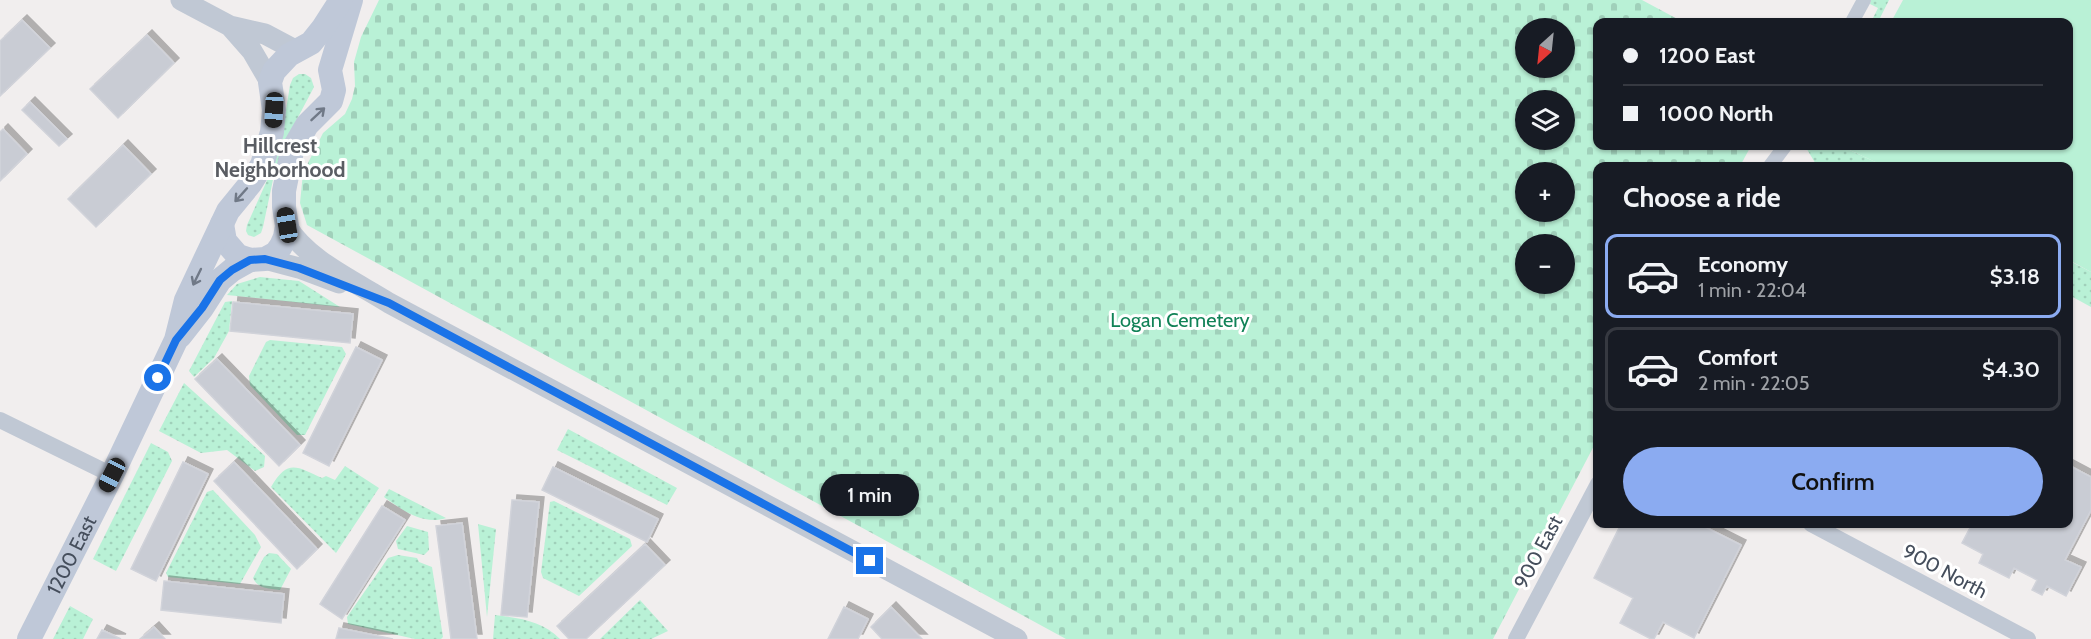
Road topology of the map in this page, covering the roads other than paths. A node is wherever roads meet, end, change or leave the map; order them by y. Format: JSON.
{"nodes":[{"id":1,"x":181,"y":0,"type":"edge"},
{"id":2,"x":341,"y":0,"type":"edge"},
{"id":3,"x":351,"y":0,"type":"edge"},
{"id":4,"x":1864,"y":0,"type":"edge"},
{"id":5,"x":1854,"y":18,"type":"edge"},
{"id":6,"x":230,"y":26,"type":"junction"},
{"id":7,"x":297,"y":51,"type":"junction"},
{"id":8,"x":330,"y":70,"type":"junction"},
{"id":9,"x":270,"y":82,"type":"junction"},
{"id":10,"x":222,"y":224,"type":"junction"},
{"id":11,"x":287,"y":225,"type":"junction"},
{"id":12,"x":257,"y":260,"type":"junction"},
{"id":13,"x":389,"y":303,"type":"junction"},
{"id":14,"x":176,"y":340,"type":"junction"},
{"id":15,"x":0,"y":420,"type":"edge"},
{"id":16,"x":112,"y":475,"type":"junction"},
{"id":17,"x":1593,"y":493,"type":"edge"},
{"id":18,"x":1819,"y":528,"type":"edge"},
{"id":19,"x":29,"y":639,"type":"edge"},
{"id":20,"x":1017,"y":639,"type":"edge"},
{"id":21,"x":1515,"y":639,"type":"edge"},
{"id":22,"x":2028,"y":639,"type":"edge"}],
"edges":[{"from":1,"to":6,"type":"street"},
{"from":2,"to":7,"type":"main road"},
{"from":3,"to":8,"type":"main road","name":"1200 East"},
{"from":4,"to":5,"type":"street"},
{"from":6,"to":7,"type":"street"},
{"from":6,"to":9,"type":"street"},
{"from":7,"to":8,"type":"main road"},
{"from":7,"to":9,"type":"main road"},
{"from":11,"to":8,"type":"main road","name":"1200 East","one_way":true},
{"from":9,"to":10,"type":"main road","name":"1200 East","one_way":true},
{"from":10,"to":12,"type":"main road"},
{"from":10,"to":14,"type":"main road","name":"1200 East","one_way":true},
{"from":11,"to":12,"type":"main road","name":"1200 East"},
{"from":11,"to":13,"type":"street"},
{"from":12,"to":13,"type":"street"},
{"from":12,"to":14,"type":"main road","name":"1200 East"},
{"from":13,"to":20,"type":"street"},
{"from":14,"to":16,"type":"main road","name":"1200 East"},
{"from":15,"to":16,"type":"street"},
{"from":16,"to":19,"type":"main road","name":"1200 East"},
{"from":17,"to":21,"type":"street","name":"900 East"},
{"from":18,"to":22,"type":"street","name":"900 North"}]}
